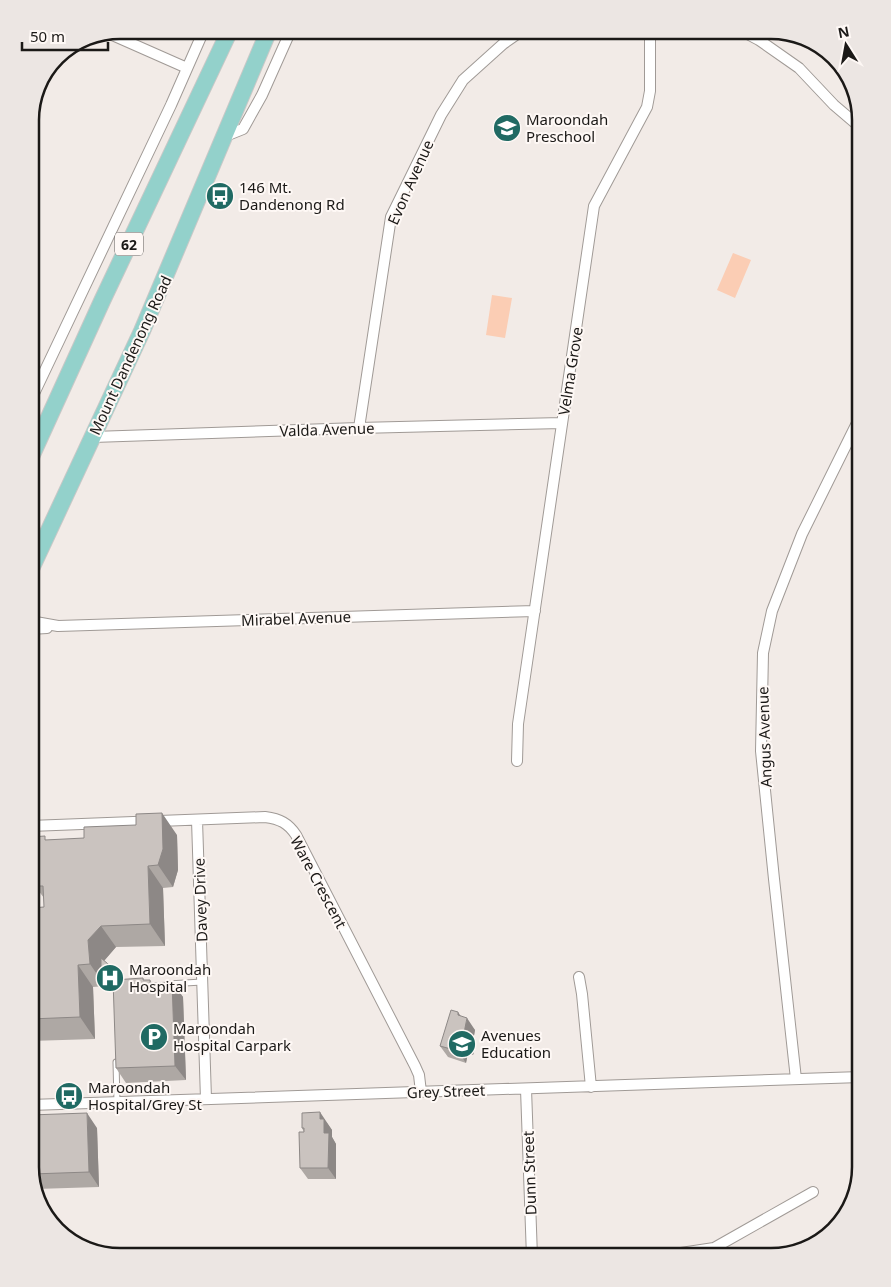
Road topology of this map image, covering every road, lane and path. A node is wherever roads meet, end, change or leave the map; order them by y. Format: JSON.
{"nodes":[{"id":1,"x":121,"y":39,"type":"edge"},
{"id":2,"x":200,"y":39,"type":"edge"},
{"id":3,"x":226,"y":39,"type":"edge"},
{"id":4,"x":265,"y":39,"type":"edge"},
{"id":5,"x":287,"y":39,"type":"edge"},
{"id":6,"x":510,"y":39,"type":"edge"},
{"id":7,"x":650,"y":39,"type":"edge"},
{"id":8,"x":757,"y":39,"type":"edge"},
{"id":9,"x":187,"y":68,"type":"junction"},
{"id":10,"x":852,"y":120,"type":"edge"},
{"id":11,"x":223,"y":137,"type":"junction"},
{"id":12,"x":39,"y":383,"type":"edge"},
{"id":13,"x":562,"y":423,"type":"junction"},
{"id":14,"x":359,"y":428,"type":"junction"},
{"id":15,"x":852,"y":433,"type":"edge"},
{"id":16,"x":92,"y":437,"type":"junction"},
{"id":17,"x":39,"y":439,"type":"edge"},
{"id":18,"x":39,"y":549,"type":"edge"},
{"id":19,"x":535,"y":611,"type":"junction"},
{"id":20,"x":39,"y":623,"type":"edge"},
{"id":21,"x":58,"y":626,"type":"junction"},
{"id":22,"x":39,"y":628,"type":"edge"},
{"id":23,"x":517,"y":761,"type":"dead end"},
{"id":24,"x":196,"y":820,"type":"junction"},
{"id":25,"x":39,"y":826,"type":"edge"},
{"id":26,"x":579,"y":977,"type":"dead end"},
{"id":27,"x":202,"y":982,"type":"junction"},
{"id":28,"x":160,"y":984,"type":"edge"},
{"id":29,"x":116,"y":1056,"type":"edge"},
{"id":30,"x":852,"y":1077,"type":"edge"},
{"id":31,"x":796,"y":1079,"type":"junction"},
{"id":32,"x":591,"y":1087,"type":"junction"},
{"id":33,"x":526,"y":1089,"type":"junction"},
{"id":34,"x":421,"y":1092,"type":"junction"},
{"id":35,"x":206,"y":1099,"type":"junction"},
{"id":36,"x":117,"y":1102,"type":"junction"},
{"id":37,"x":39,"y":1105,"type":"edge"},
{"id":38,"x":813,"y":1192,"type":"dead end"},
{"id":39,"x":532,"y":1248,"type":"edge"},
{"id":40,"x":714,"y":1248,"type":"edge"}],
"edges":[{"from":1,"to":9,"type":"street"},
{"from":2,"to":9,"type":"street"},
{"from":3,"to":17,"type":"main road","number":"62"},
{"from":4,"to":11,"type":"main road","name":"Mount Dandenong Road"},
{"from":5,"to":11,"type":"street"},
{"from":6,"to":14,"type":"street","name":"Evon Avenue"},
{"from":7,"to":13,"type":"street","name":"Velma Grove"},
{"from":8,"to":10,"type":"street"},
{"from":9,"to":12,"type":"street"},
{"from":11,"to":16,"type":"main road","name":"Mount Dandenong Road"},
{"from":13,"to":14,"type":"street","name":"Valda Avenue"},
{"from":13,"to":19,"type":"street","name":"Velma Grove"},
{"from":14,"to":16,"type":"street","name":"Valda Avenue"},
{"from":15,"to":31,"type":"street","name":"Angus Avenue"},
{"from":16,"to":18,"type":"main road","name":"Mount Dandenong Road"},
{"from":19,"to":21,"type":"street","name":"Mirabel Avenue"},
{"from":19,"to":23,"type":"street","name":"Velma Grove"},
{"from":20,"to":21,"type":"street","name":"Mirabel Avenue"},
{"from":21,"to":22,"type":"street","name":"Mirabel Avenue"},
{"from":24,"to":25,"type":"street","name":"Ware Crescent"},
{"from":24,"to":27,"type":"street","name":"Davey Drive"},
{"from":24,"to":34,"type":"street","name":"Ware Crescent"},
{"from":26,"to":32,"type":"street"},
{"from":27,"to":28,"type":"lane"},
{"from":27,"to":35,"type":"street","name":"Davey Drive"},
{"from":29,"to":36,"type":"lane"},
{"from":30,"to":31,"type":"street","name":"Grey Street"},
{"from":31,"to":32,"type":"street","name":"Grey Street"},
{"from":32,"to":33,"type":"street","name":"Grey Street"},
{"from":33,"to":34,"type":"street","name":"Grey Street"},
{"from":33,"to":39,"type":"street","name":"Dunn Street"},
{"from":34,"to":35,"type":"street","name":"Grey Street"},
{"from":35,"to":36,"type":"street","name":"Grey Street"},
{"from":36,"to":37,"type":"street","name":"Grey Street"},
{"from":38,"to":40,"type":"street"}]}
